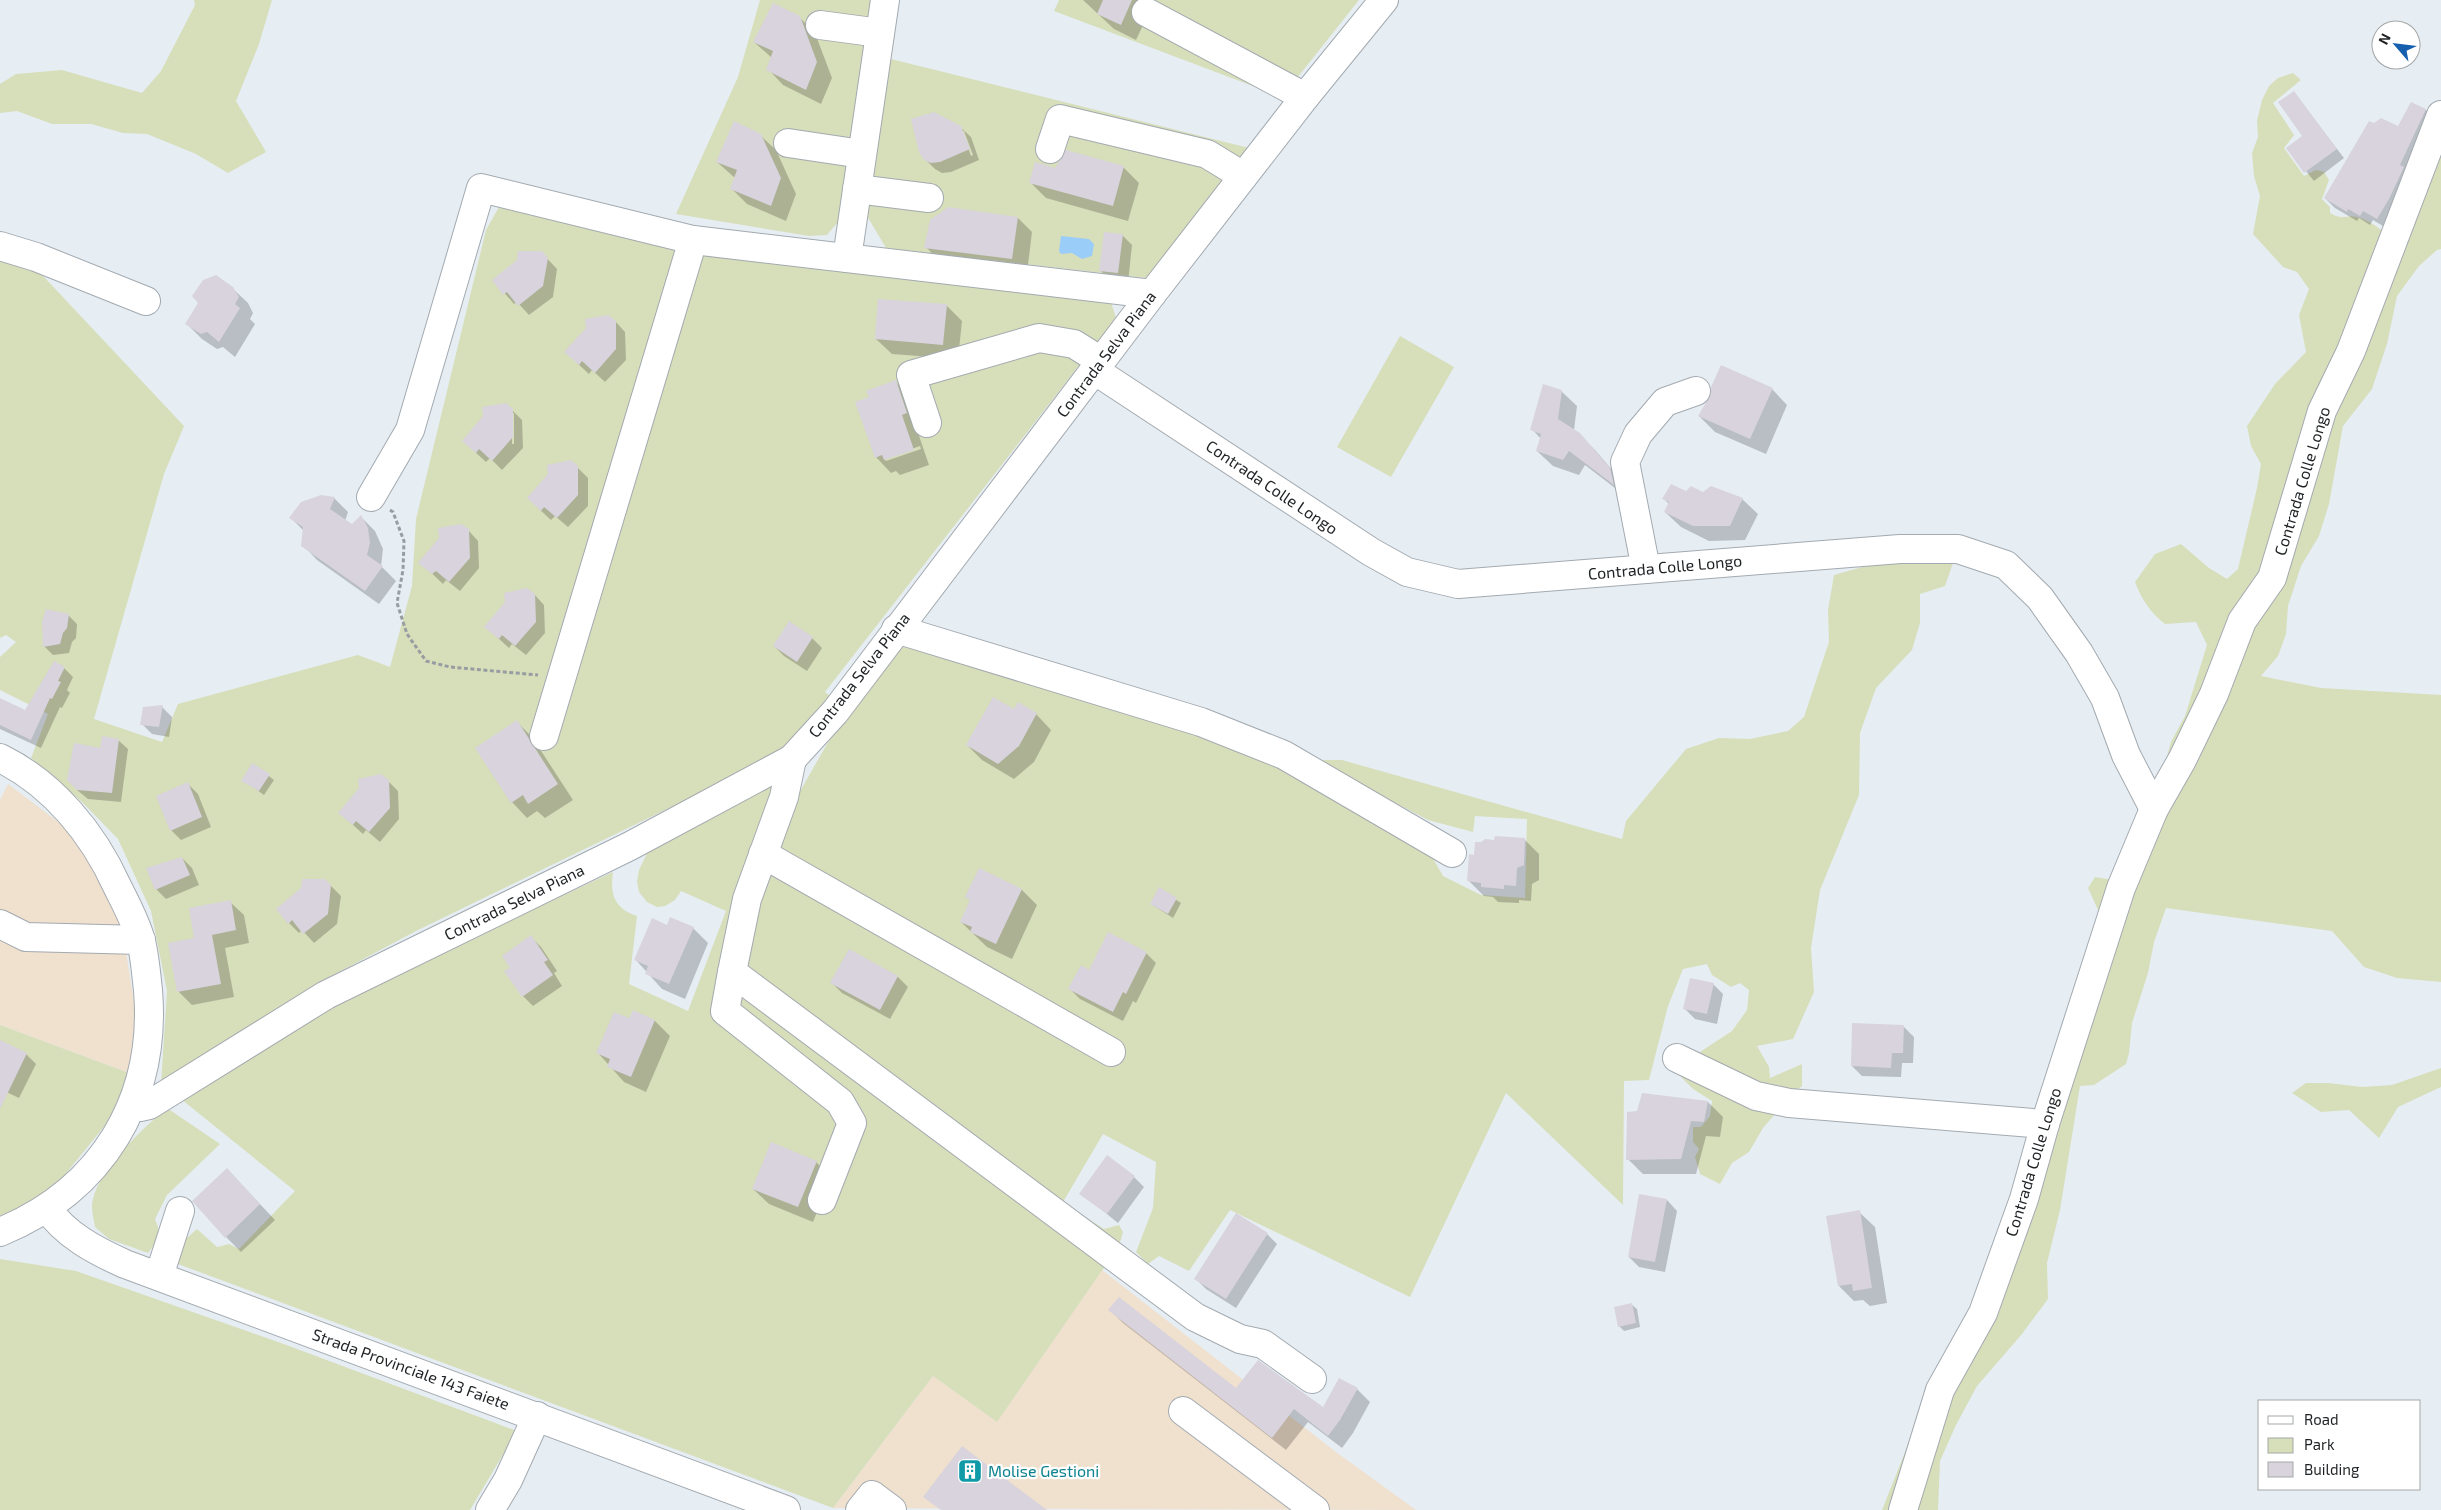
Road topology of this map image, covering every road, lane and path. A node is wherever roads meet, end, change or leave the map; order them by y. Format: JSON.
{"nodes":[{"id":1,"x":885,"y":0,"type":"edge"},
{"id":2,"x":1384,"y":0,"type":"edge"},
{"id":3,"x":1146,"y":12,"type":"dead end"},
{"id":4,"x":820,"y":25,"type":"dead end"},
{"id":5,"x":880,"y":33,"type":"junction"},
{"id":6,"x":1305,"y":97,"type":"junction"},
{"id":7,"x":2441,"y":115,"type":"edge"},
{"id":8,"x":788,"y":143,"type":"dead end"},
{"id":9,"x":1050,"y":149,"type":"dead end"},
{"id":10,"x":862,"y":154,"type":"junction"},
{"id":11,"x":1243,"y":176,"type":"junction"},
{"id":12,"x":857,"y":189,"type":"junction"},
{"id":13,"x":929,"y":198,"type":"dead end"},
{"id":14,"x":693,"y":240,"type":"junction"},
{"id":15,"x":0,"y":246,"type":"edge"},
{"id":16,"x":847,"y":258,"type":"junction"},
{"id":17,"x":1152,"y":294,"type":"junction"},
{"id":18,"x":146,"y":301,"type":"dead end"},
{"id":19,"x":1098,"y":365,"type":"junction"},
{"id":20,"x":1696,"y":391,"type":"dead end"},
{"id":21,"x":927,"y":423,"type":"dead end"},
{"id":22,"x":371,"y":497,"type":"joint"},
{"id":23,"x":1646,"y":569,"type":"junction"},
{"id":24,"x":896,"y":629,"type":"junction"},
{"id":25,"x":561,"y":677,"type":"junction"},
{"id":26,"x":544,"y":736,"type":"dead end"},
{"id":27,"x":0,"y":758,"type":"edge"},
{"id":28,"x":792,"y":758,"type":"junction"},
{"id":29,"x":2154,"y":809,"type":"junction"},
{"id":30,"x":1452,"y":853,"type":"dead end"},
{"id":31,"x":763,"y":854,"type":"junction"},
{"id":32,"x":0,"y":924,"type":"edge"},
{"id":33,"x":141,"y":940,"type":"junction"},
{"id":34,"x":732,"y":972,"type":"junction"},
{"id":35,"x":1111,"y":1052,"type":"dead end"},
{"id":36,"x":1677,"y":1058,"type":"dead end"},
{"id":37,"x":133,"y":1105,"type":"junction"},
{"id":38,"x":2045,"y":1124,"type":"junction"},
{"id":39,"x":822,"y":1200,"type":"dead end"},
{"id":40,"x":47,"y":1208,"type":"junction"},
{"id":41,"x":180,"y":1211,"type":"dead end"},
{"id":42,"x":0,"y":1232,"type":"edge"},
{"id":43,"x":159,"y":1276,"type":"junction"},
{"id":44,"x":1312,"y":1379,"type":"dead end"},
{"id":45,"x":1182,"y":1411,"type":"dead end"},
{"id":46,"x":537,"y":1416,"type":"junction"},
{"id":47,"x":490,"y":1510,"type":"edge"},
{"id":48,"x":786,"y":1510,"type":"edge"},
{"id":49,"x":860,"y":1510,"type":"edge"},
{"id":50,"x":892,"y":1510,"type":"edge"},
{"id":51,"x":1315,"y":1510,"type":"edge"},
{"id":52,"x":1903,"y":1510,"type":"edge"}],
"edges":[{"from":1,"to":5,"type":"street"},
{"from":2,"to":6,"type":"street","name":"Contrada Selva Piana"},
{"from":3,"to":6,"type":"street"},
{"from":4,"to":5,"type":"street"},
{"from":5,"to":10,"type":"street"},
{"from":6,"to":11,"type":"street","name":"Contrada Selva Piana"},
{"from":7,"to":29,"type":"street","name":"Contrada Colle Longo"},
{"from":8,"to":10,"type":"street"},
{"from":9,"to":11,"type":"street"},
{"from":10,"to":12,"type":"street"},
{"from":11,"to":17,"type":"street","name":"Contrada Selva Piana"},
{"from":12,"to":13,"type":"street"},
{"from":12,"to":16,"type":"street"},
{"from":14,"to":16,"type":"street"},
{"from":14,"to":22,"type":"street"},
{"from":14,"to":25,"type":"street"},
{"from":15,"to":18,"type":"street"},
{"from":16,"to":17,"type":"street"},
{"from":17,"to":19,"type":"street","name":"Contrada Selva Piana"},
{"from":19,"to":21,"type":"street","name":"Contrada Colle Longo"},
{"from":19,"to":23,"type":"street","name":"Contrada Colle Longo"},
{"from":19,"to":24,"type":"street","name":"Contrada Selva Piana"},
{"from":20,"to":23,"type":"street"},
{"from":22,"to":25,"type":"path"},
{"from":23,"to":29,"type":"street","name":"Contrada Colle Longo"},
{"from":24,"to":28,"type":"street","name":"Contrada Selva Piana"},
{"from":24,"to":30,"type":"street"},
{"from":25,"to":26,"type":"street"},
{"from":27,"to":33,"type":"street"},
{"from":28,"to":31,"type":"street"},
{"from":28,"to":37,"type":"street","name":"Contrada Selva Piana"},
{"from":29,"to":38,"type":"street","name":"Contrada Colle Longo"},
{"from":31,"to":34,"type":"street"},
{"from":31,"to":35,"type":"street"},
{"from":32,"to":33,"type":"street"},
{"from":33,"to":37,"type":"street"},
{"from":34,"to":39,"type":"street"},
{"from":34,"to":44,"type":"street"},
{"from":36,"to":38,"type":"street"},
{"from":37,"to":40,"type":"street"},
{"from":38,"to":52,"type":"street","name":"Contrada Colle Longo"},
{"from":40,"to":42,"type":"street"},
{"from":40,"to":43,"type":"street","name":"Strada Provinciale 143 Faiete"},
{"from":41,"to":43,"type":"street"},
{"from":43,"to":46,"type":"street","name":"Strada Provinciale 143 Faiete"},
{"from":45,"to":51,"type":"street"},
{"from":46,"to":47,"type":"street"},
{"from":46,"to":48,"type":"street","name":"Strada Provinciale 143 Faiete"},
{"from":49,"to":50,"type":"street"}]}
